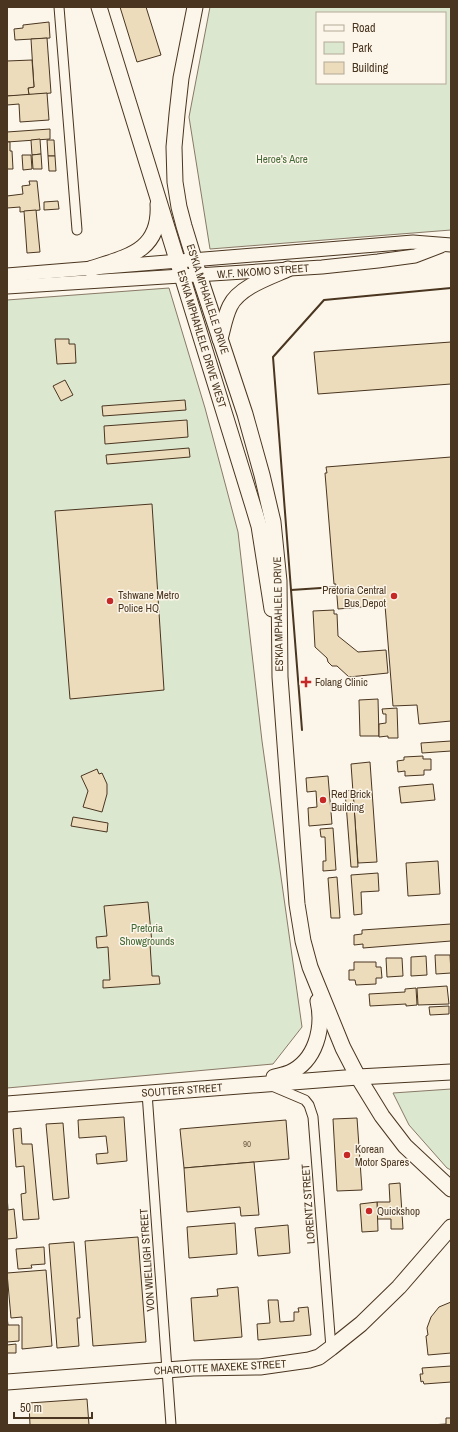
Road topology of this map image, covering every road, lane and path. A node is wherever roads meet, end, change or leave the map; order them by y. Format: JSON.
{"nodes":[{"id":1,"x":59,"y":7,"type":"edge"},
{"id":2,"x":195,"y":7,"type":"edge"},
{"id":3,"x":98,"y":9,"type":"edge"},
{"id":4,"x":157,"y":192,"type":"junction"},
{"id":5,"x":77,"y":230,"type":"dead end"},
{"id":6,"x":448,"y":245,"type":"edge"},
{"id":7,"x":194,"y":260,"type":"junction"},
{"id":8,"x":178,"y":261,"type":"junction"},
{"id":9,"x":90,"y":269,"type":"junction"},
{"id":10,"x":288,"y":269,"type":"junction"},
{"id":11,"x":7,"y":275,"type":"edge"},
{"id":12,"x":182,"y":276,"type":"junction"},
{"id":13,"x":199,"y":276,"type":"junction"},
{"id":14,"x":7,"y":287,"type":"edge"},
{"id":15,"x":220,"y":339,"type":"junction"},
{"id":16,"x":280,"y":678,"type":"junction"},
{"id":17,"x":310,"y":967,"type":"junction"},
{"id":18,"x":451,"y":1072,"type":"edge"},
{"id":19,"x":358,"y":1077,"type":"junction"},
{"id":20,"x":267,"y":1084,"type":"junction"},
{"id":21,"x":228,"y":1087,"type":"junction"},
{"id":22,"x":147,"y":1093,"type":"junction"},
{"id":23,"x":7,"y":1104,"type":"edge"},
{"id":24,"x":451,"y":1189,"type":"edge"},
{"id":25,"x":448,"y":1233,"type":"edge"},
{"id":26,"x":331,"y":1348,"type":"junction"},
{"id":27,"x":167,"y":1370,"type":"junction"},
{"id":28,"x":7,"y":1382,"type":"edge"},
{"id":29,"x":170,"y":1425,"type":"edge"}],
"edges":[{"from":1,"to":5,"type":"street"},
{"from":2,"to":7,"type":"main road","name":"ES'KIA MPHAHLELE DRIVE"},
{"from":3,"to":4,"type":"main road","name":"ES'KIA MPHAHLELE DRIVE WEST"},
{"from":4,"to":8,"type":"main road","name":"ES'KIA MPHAHLELE DRIVE WEST"},
{"from":4,"to":9,"type":"main road"},
{"from":6,"to":7,"type":"main road","name":"W.F. NKOMO STREET"},
{"from":6,"to":10,"type":"main road","name":"W.F. NKOMO STREET"},
{"from":7,"to":8,"type":"main road","name":"W.F. NKOMO STREET"},
{"from":7,"to":13,"type":"main road","name":"ES'KIA MPHAHLELE DRIVE"},
{"from":8,"to":9,"type":"main road","name":"W.F. NKOMO STREET"},
{"from":8,"to":12,"type":"main road","name":"ES'KIA MPHAHLELE DRIVE WEST"},
{"from":9,"to":11,"type":"main road","name":"W.F. NKOMO STREET"},
{"from":10,"to":13,"type":"main road","name":"W.F. NKOMO STREET"},
{"from":10,"to":15,"type":"main road"},
{"from":12,"to":13,"type":"main road","name":"W.F. NKOMO STREET"},
{"from":12,"to":14,"type":"main road","name":"W.F. NKOMO STREET"},
{"from":12,"to":16,"type":"main road","name":"ES'KIA MPHAHLELE DRIVE WEST"},
{"from":13,"to":15,"type":"main road","name":"ES'KIA MPHAHLELE DRIVE"},
{"from":15,"to":16,"type":"main road","name":"ES'KIA MPHAHLELE DRIVE"},
{"from":16,"to":17,"type":"main road","name":"ES'KIA MPHAHLELE DRIVE"},
{"from":17,"to":19,"type":"main road","name":"ES'KIA MPHAHLELE DRIVE"},
{"from":17,"to":21,"type":"main road"},
{"from":18,"to":19,"type":"main road","name":"SOUTTER STREET"},
{"from":19,"to":20,"type":"main road","name":"SOUTTER STREET"},
{"from":19,"to":24,"type":"main road","name":"ES'KIA MPHAHLELE DRIVE"},
{"from":20,"to":21,"type":"main road","name":"SOUTTER STREET"},
{"from":20,"to":26,"type":"street","name":"LORENTZ STREET"},
{"from":21,"to":22,"type":"main road","name":"SOUTTER STREET"},
{"from":22,"to":23,"type":"main road","name":"SOUTTER STREET"},
{"from":22,"to":27,"type":"street","name":"VON WIELLIGH STREET"},
{"from":25,"to":26,"type":"main road","name":"CHARLOTTE MAXEKE STREET"},
{"from":26,"to":27,"type":"main road","name":"CHARLOTTE MAXEKE STREET"},
{"from":27,"to":28,"type":"main road","name":"CHARLOTTE MAXEKE STREET"},
{"from":27,"to":29,"type":"street","name":"VON WIELLIGH STREET"}]}
